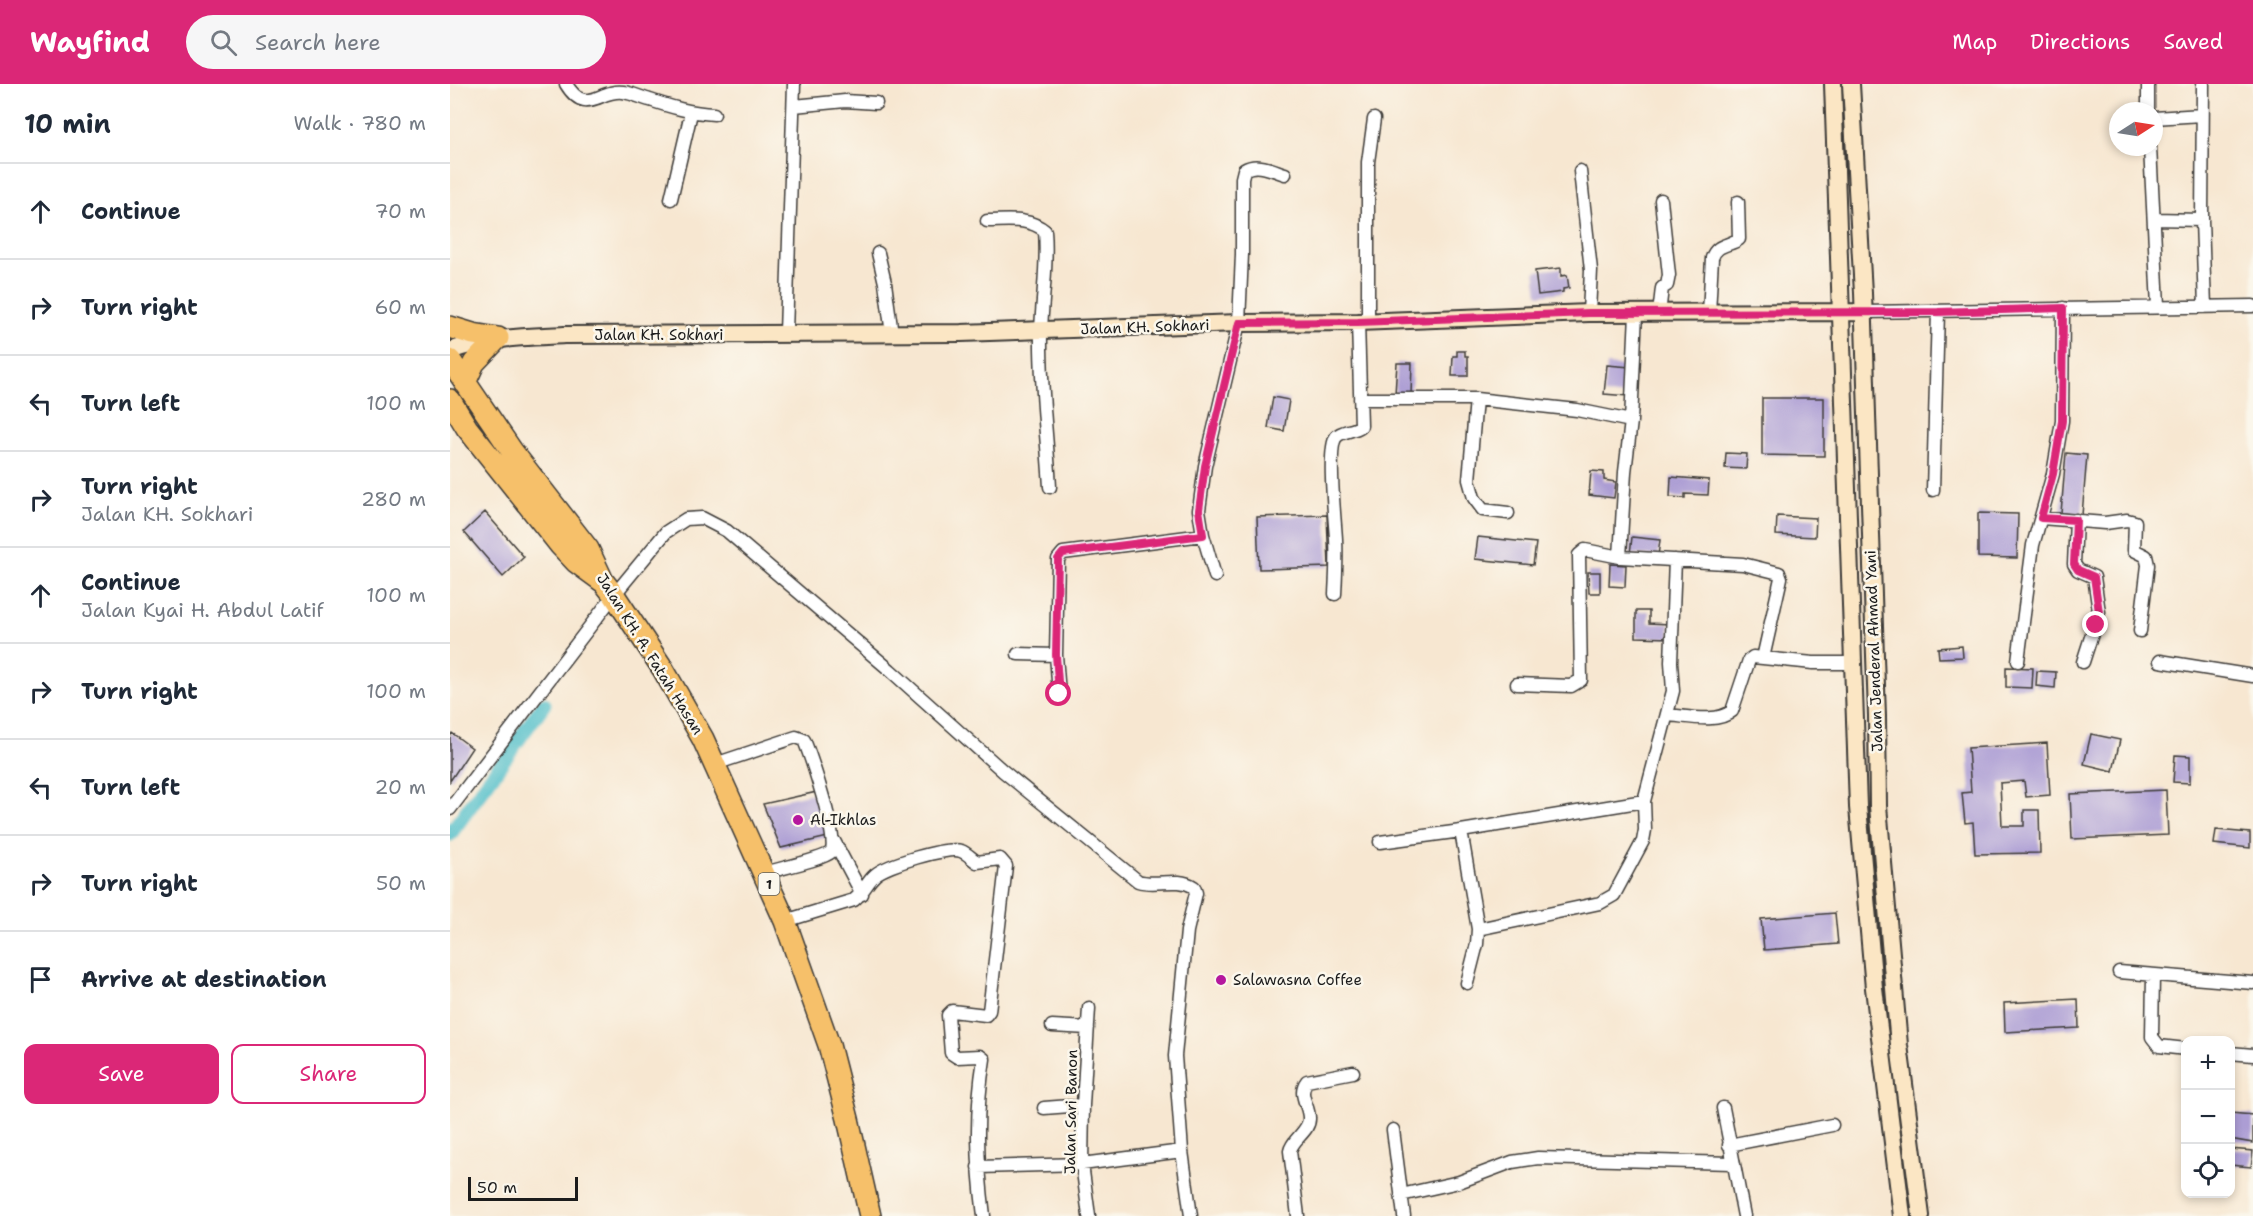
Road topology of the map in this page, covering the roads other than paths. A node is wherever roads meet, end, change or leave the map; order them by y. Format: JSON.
{"nodes":[{"id":1,"x":566,"y":84,"type":"edge"},
{"id":2,"x":794,"y":84,"type":"edge"},
{"id":3,"x":1833,"y":84,"type":"edge"},
{"id":4,"x":1851,"y":84,"type":"edge"},
{"id":5,"x":2148,"y":84,"type":"edge"},
{"id":6,"x":2203,"y":84,"type":"edge"},
{"id":7,"x":2148,"y":102,"type":"edge"},
{"id":8,"x":876,"y":103,"type":"dead end"},
{"id":9,"x":794,"y":106,"type":"junction"},
{"id":10,"x":691,"y":113,"type":"junction"},
{"id":11,"x":714,"y":114,"type":"dead end"},
{"id":12,"x":2202,"y":115,"type":"junction"},
{"id":13,"x":2163,"y":117,"type":"edge"},
{"id":14,"x":1374,"y":119,"type":"dead end"},
{"id":15,"x":2150,"y":156,"type":"edge"},
{"id":16,"x":1580,"y":171,"type":"dead end"},
{"id":17,"x":1285,"y":174,"type":"dead end"},
{"id":18,"x":670,"y":199,"type":"dead end"},
{"id":19,"x":1661,"y":200,"type":"dead end"},
{"id":20,"x":1738,"y":202,"type":"dead end"},
{"id":21,"x":2154,"y":219,"type":"junction"},
{"id":22,"x":2202,"y":220,"type":"junction"},
{"id":23,"x":987,"y":221,"type":"dead end"},
{"id":24,"x":878,"y":254,"type":"dead end"},
{"id":25,"x":2158,"y":306,"type":"junction"},
{"id":26,"x":2253,"y":306,"type":"edge"},
{"id":27,"x":2063,"y":308,"type":"junction"},
{"id":28,"x":2205,"y":308,"type":"junction"},
{"id":29,"x":1842,"y":312,"type":"junction"},
{"id":30,"x":1863,"y":312,"type":"junction"},
{"id":31,"x":1938,"y":312,"type":"junction"},
{"id":32,"x":1589,"y":313,"type":"junction"},
{"id":33,"x":1709,"y":313,"type":"junction"},
{"id":34,"x":1636,"y":314,"type":"junction"},
{"id":35,"x":1659,"y":314,"type":"junction"},
{"id":36,"x":1363,"y":322,"type":"junction"},
{"id":37,"x":1239,"y":323,"type":"junction"},
{"id":38,"x":450,"y":327,"type":"edge"},
{"id":39,"x":1041,"y":331,"type":"junction"},
{"id":40,"x":786,"y":333,"type":"junction"},
{"id":41,"x":892,"y":334,"type":"junction"},
{"id":42,"x":498,"y":338,"type":"junction"},
{"id":43,"x":450,"y":351,"type":"edge"},
{"id":44,"x":450,"y":360,"type":"edge"},
{"id":45,"x":465,"y":383,"type":"junction"},
{"id":46,"x":1360,"y":399,"type":"junction"},
{"id":47,"x":1476,"y":399,"type":"junction"},
{"id":48,"x":450,"y":400,"type":"edge"},
{"id":49,"x":1631,"y":421,"type":"junction"},
{"id":50,"x":459,"y":423,"type":"edge"},
{"id":51,"x":1050,"y":487,"type":"dead end"},
{"id":52,"x":1933,"y":490,"type":"dead end"},
{"id":53,"x":1508,"y":513,"type":"dead end"},
{"id":54,"x":2041,"y":518,"type":"junction"},
{"id":55,"x":2076,"y":520,"type":"junction"},
{"id":56,"x":1203,"y":535,"type":"junction"},
{"id":57,"x":1620,"y":557,"type":"junction"},
{"id":58,"x":1675,"y":560,"type":"junction"},
{"id":59,"x":1215,"y":576,"type":"dead end"},
{"id":60,"x":608,"y":588,"type":"junction"},
{"id":61,"x":1335,"y":594,"type":"dead end"},
{"id":62,"x":2140,"y":631,"type":"dead end"},
{"id":63,"x":1018,"y":654,"type":"dead end"},
{"id":64,"x":1056,"y":655,"type":"junction"},
{"id":65,"x":1763,"y":658,"type":"junction"},
{"id":66,"x":2019,"y":661,"type":"dead end"},
{"id":67,"x":2160,"y":661,"type":"dead end"},
{"id":68,"x":2082,"y":662,"type":"dead end"},
{"id":69,"x":1854,"y":663,"type":"junction"},
{"id":70,"x":2253,"y":676,"type":"edge"},
{"id":71,"x":1517,"y":684,"type":"dead end"},
{"id":72,"x":1059,"y":694,"type":"dead end"},
{"id":73,"x":1667,"y":715,"type":"junction"},
{"id":74,"x":715,"y":764,"type":"junction"},
{"id":75,"x":1644,"y":801,"type":"junction"},
{"id":76,"x":1878,"y":806,"type":"junction"},
{"id":77,"x":1858,"y":807,"type":"junction"},
{"id":78,"x":450,"y":809,"type":"edge"},
{"id":79,"x":1461,"y":831,"type":"junction"},
{"id":80,"x":834,"y":841,"type":"junction"},
{"id":81,"x":1380,"y":842,"type":"dead end"},
{"id":82,"x":765,"y":873,"type":"junction"},
{"id":83,"x":862,"y":894,"type":"junction"},
{"id":84,"x":785,"y":921,"type":"junction"},
{"id":85,"x":1478,"y":929,"type":"junction"},
{"id":86,"x":2119,"y":972,"type":"dead end"},
{"id":87,"x":2153,"y":976,"type":"junction"},
{"id":88,"x":1467,"y":983,"type":"dead end"},
{"id":89,"x":2253,"y":983,"type":"edge"},
{"id":90,"x":1089,"y":1008,"type":"dead end"},
{"id":91,"x":1052,"y":1026,"type":"dead end"},
{"id":92,"x":1088,"y":1028,"type":"junction"},
{"id":93,"x":2181,"y":1048,"type":"edge"},
{"id":94,"x":2235,"y":1053,"type":"edge"},
{"id":95,"x":2253,"y":1055,"type":"edge"},
{"id":96,"x":1353,"y":1072,"type":"dead end"},
{"id":97,"x":1083,"y":1106,"type":"junction"},
{"id":98,"x":1044,"y":1107,"type":"dead end"},
{"id":99,"x":1723,"y":1108,"type":"dead end"},
{"id":100,"x":1832,"y":1125,"type":"dead end"},
{"id":101,"x":1393,"y":1130,"type":"dead end"},
{"id":102,"x":1729,"y":1145,"type":"junction"},
{"id":103,"x":1182,"y":1151,"type":"junction"},
{"id":104,"x":1732,"y":1163,"type":"junction"},
{"id":105,"x":1082,"y":1164,"type":"junction"},
{"id":106,"x":978,"y":1167,"type":"junction"},
{"id":107,"x":1401,"y":1195,"type":"junction"},
{"id":108,"x":870,"y":1216,"type":"edge"},
{"id":109,"x":984,"y":1216,"type":"edge"},
{"id":110,"x":1089,"y":1216,"type":"edge"},
{"id":111,"x":1191,"y":1216,"type":"edge"},
{"id":112,"x":1298,"y":1216,"type":"edge"},
{"id":113,"x":1404,"y":1216,"type":"edge"},
{"id":114,"x":1744,"y":1216,"type":"edge"},
{"id":115,"x":1902,"y":1216,"type":"edge"},
{"id":116,"x":1921,"y":1216,"type":"edge"}],
"edges":[{"from":1,"to":10,"type":"street"},
{"from":2,"to":9,"type":"street"},
{"from":3,"to":29,"type":"main road","name":"Jalan Jenderal Ahmad Yani"},
{"from":4,"to":30,"type":"main road","name":"Jalan Jenderal Ahmad Yani"},
{"from":5,"to":7,"type":"street"},
{"from":6,"to":12,"type":"street"},
{"from":8,"to":9,"type":"street"},
{"from":9,"to":40,"type":"street"},
{"from":10,"to":11,"type":"street"},
{"from":10,"to":18,"type":"street"},
{"from":12,"to":13,"type":"street"},
{"from":12,"to":22,"type":"street"},
{"from":14,"to":36,"type":"street"},
{"from":15,"to":21,"type":"street"},
{"from":16,"to":32,"type":"street"},
{"from":17,"to":37,"type":"street"},
{"from":19,"to":35,"type":"street"},
{"from":20,"to":33,"type":"street"},
{"from":21,"to":22,"type":"street"},
{"from":21,"to":25,"type":"street"},
{"from":22,"to":28,"type":"street"},
{"from":23,"to":39,"type":"street"},
{"from":24,"to":41,"type":"street"},
{"from":25,"to":27,"type":"street"},
{"from":25,"to":28,"type":"street"},
{"from":26,"to":28,"type":"street"},
{"from":27,"to":31,"type":"street"},
{"from":27,"to":54,"type":"street"},
{"from":29,"to":30,"type":"main road","name":"Jalan KH. Sokhari"},
{"from":29,"to":33,"type":"main road","name":"Jalan KH. Sokhari"},
{"from":29,"to":69,"type":"main road","name":"Jalan Jenderal Ahmad Yani"},
{"from":30,"to":31,"type":"street"},
{"from":30,"to":76,"type":"main road","name":"Jalan Jenderal Ahmad Yani"},
{"from":31,"to":52,"type":"street"},
{"from":32,"to":34,"type":"main road","name":"Jalan KH. Sokhari"},
{"from":32,"to":36,"type":"main road","name":"Jalan KH. Sokhari"},
{"from":33,"to":35,"type":"main road","name":"Jalan KH. Sokhari"},
{"from":34,"to":35,"type":"main road","name":"Jalan KH. Sokhari"},
{"from":34,"to":49,"type":"street"},
{"from":36,"to":37,"type":"main road","name":"Jalan KH. Sokhari"},
{"from":36,"to":46,"type":"street"},
{"from":37,"to":39,"type":"main road","name":"Jalan KH. Sokhari"},
{"from":37,"to":56,"type":"street"},
{"from":38,"to":42,"type":"highway"},
{"from":39,"to":41,"type":"main road","name":"Jalan KH. Sokhari"},
{"from":39,"to":51,"type":"street"},
{"from":40,"to":41,"type":"main road","name":"Jalan KH. Sokhari"},
{"from":40,"to":42,"type":"main road","name":"Jalan KH. Sokhari"},
{"from":42,"to":43,"type":"main road","name":"Jalan KH. Sokhari"},
{"from":42,"to":45,"type":"highway"},
{"from":44,"to":45,"type":"highway","name":"Jalan KH. A. Fatah Hasan","number":"1"},
{"from":45,"to":60,"type":"highway","name":"Jalan KH. A. Fatah Hasan","number":"1"},
{"from":46,"to":47,"type":"street"},
{"from":46,"to":61,"type":"street"},
{"from":47,"to":49,"type":"street"},
{"from":47,"to":53,"type":"street"},
{"from":48,"to":50,"type":"highway","number":"1"},
{"from":49,"to":57,"type":"street"},
{"from":50,"to":60,"type":"highway","number":"1"},
{"from":54,"to":55,"type":"street"},
{"from":54,"to":66,"type":"street"},
{"from":55,"to":62,"type":"street"},
{"from":55,"to":68,"type":"street"},
{"from":56,"to":59,"type":"street"},
{"from":56,"to":64,"type":"street"},
{"from":57,"to":58,"type":"street"},
{"from":57,"to":71,"type":"street"},
{"from":58,"to":65,"type":"street"},
{"from":58,"to":73,"type":"street"},
{"from":60,"to":74,"type":"highway","name":"Jalan KH. A. Fatah Hasan","number":"1"},
{"from":60,"to":78,"type":"street"},
{"from":60,"to":103,"type":"street"},
{"from":63,"to":64,"type":"street"},
{"from":64,"to":72,"type":"street"},
{"from":65,"to":69,"type":"street"},
{"from":65,"to":73,"type":"street"},
{"from":67,"to":70,"type":"street"},
{"from":69,"to":77,"type":"main road","name":"Jalan Jenderal Ahmad Yani"},
{"from":73,"to":75,"type":"street"},
{"from":74,"to":80,"type":"street"},
{"from":74,"to":82,"type":"highway","name":"Jalan KH. A. Fatah Hasan","number":"1"},
{"from":75,"to":79,"type":"street"},
{"from":75,"to":85,"type":"street"},
{"from":76,"to":77,"type":"main road"},
{"from":76,"to":116,"type":"main road","name":"Jalan Jenderal Ahmad Yani"},
{"from":77,"to":115,"type":"main road","name":"Jalan Jenderal Ahmad Yani"},
{"from":79,"to":81,"type":"street"},
{"from":79,"to":85,"type":"street"},
{"from":80,"to":82,"type":"street"},
{"from":80,"to":83,"type":"street"},
{"from":82,"to":84,"type":"highway","name":"Jalan KH. A. Fatah Hasan","number":"1"},
{"from":83,"to":84,"type":"street"},
{"from":83,"to":106,"type":"street"},
{"from":84,"to":108,"type":"highway","name":"Jalan KH. A. Fatah Hasan","number":"1"},
{"from":85,"to":88,"type":"street"},
{"from":86,"to":87,"type":"street"},
{"from":87,"to":89,"type":"street"},
{"from":87,"to":93,"type":"street"},
{"from":90,"to":92,"type":"street","name":"Jalan Sari Banon"},
{"from":91,"to":92,"type":"street"},
{"from":92,"to":97,"type":"street","name":"Jalan Sari Banon"},
{"from":94,"to":95,"type":"street"},
{"from":96,"to":112,"type":"street"},
{"from":97,"to":98,"type":"street"},
{"from":97,"to":105,"type":"street","name":"Jalan Sari Banon"},
{"from":99,"to":102,"type":"street"},
{"from":100,"to":102,"type":"street"},
{"from":101,"to":107,"type":"street"},
{"from":102,"to":104,"type":"street"},
{"from":103,"to":105,"type":"street"},
{"from":103,"to":111,"type":"street"},
{"from":104,"to":107,"type":"street"},
{"from":104,"to":114,"type":"street"},
{"from":105,"to":106,"type":"street"},
{"from":105,"to":110,"type":"street","name":"Jalan Sari Banon"},
{"from":106,"to":109,"type":"street"},
{"from":107,"to":113,"type":"street"}]}
